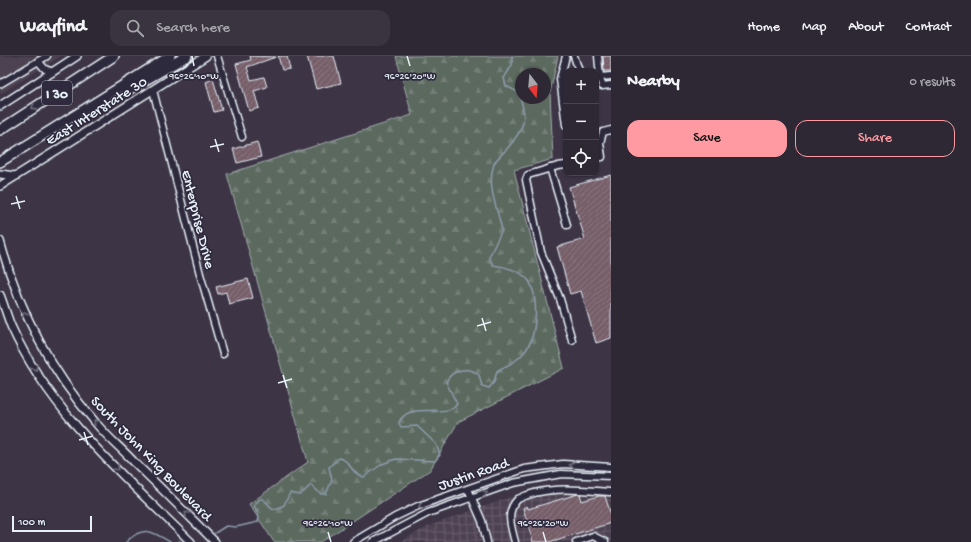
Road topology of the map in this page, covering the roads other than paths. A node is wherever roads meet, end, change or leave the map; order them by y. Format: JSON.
{"nodes":[{"id":1,"x":47,"y":56,"type":"edge"},
{"id":2,"x":77,"y":56,"type":"edge"},
{"id":3,"x":103,"y":56,"type":"edge"},
{"id":4,"x":114,"y":56,"type":"edge"},
{"id":5,"x":170,"y":56,"type":"edge"},
{"id":6,"x":187,"y":56,"type":"edge"},
{"id":7,"x":206,"y":56,"type":"edge"},
{"id":8,"x":217,"y":56,"type":"edge"},
{"id":9,"x":566,"y":56,"type":"edge"},
{"id":10,"x":574,"y":56,"type":"edge"},
{"id":11,"x":598,"y":56,"type":"edge"},
{"id":12,"x":38,"y":61,"type":"junction"},
{"id":13,"x":578,"y":68,"type":"edge"},
{"id":14,"x":53,"y":72,"type":"junction"},
{"id":15,"x":611,"y":76,"type":"edge"},
{"id":16,"x":600,"y":77,"type":"junction"},
{"id":17,"x":0,"y":84,"type":"edge"},
{"id":18,"x":611,"y":85,"type":"edge"},
{"id":19,"x":153,"y":90,"type":"junction"},
{"id":20,"x":48,"y":98,"type":"junction"},
{"id":21,"x":563,"y":104,"type":"edge"},
{"id":22,"x":1,"y":106,"type":"edge"},
{"id":23,"x":80,"y":113,"type":"junction"},
{"id":24,"x":0,"y":130,"type":"edge"},
{"id":25,"x":599,"y":130,"type":"edge"},
{"id":26,"x":611,"y":130,"type":"edge"},
{"id":27,"x":603,"y":132,"type":"junction"},
{"id":28,"x":242,"y":137,"type":"dead end"},
{"id":29,"x":599,"y":158,"type":"edge"},
{"id":30,"x":4,"y":160,"type":"edge"},
{"id":31,"x":563,"y":166,"type":"edge"},
{"id":32,"x":550,"y":168,"type":"junction"},
{"id":33,"x":0,"y":174,"type":"edge"},
{"id":34,"x":15,"y":176,"type":"junction"},
{"id":35,"x":0,"y":186,"type":"edge"},
{"id":36,"x":567,"y":225,"type":"dead end"},
{"id":37,"x":0,"y":241,"type":"edge"},
{"id":38,"x":0,"y":295,"type":"edge"},
{"id":39,"x":572,"y":340,"type":"dead end"},
{"id":40,"x":223,"y":354,"type":"dead end"},
{"id":41,"x":611,"y":467,"type":"edge"},
{"id":42,"x":611,"y":476,"type":"edge"},
{"id":43,"x":468,"y":488,"type":"junction"},
{"id":44,"x":611,"y":492,"type":"edge"},
{"id":45,"x":471,"y":498,"type":"junction"},
{"id":46,"x":191,"y":542,"type":"edge"},
{"id":47,"x":215,"y":542,"type":"edge"},
{"id":48,"x":353,"y":542,"type":"edge"},
{"id":49,"x":373,"y":542,"type":"edge"},
{"id":50,"x":487,"y":542,"type":"edge"},
{"id":51,"x":515,"y":542,"type":"edge"},
{"id":52,"x":576,"y":542,"type":"edge"},
{"id":53,"x":605,"y":542,"type":"edge"}],
"edges":[{"from":1,"to":12,"type":"street"},
{"from":2,"to":14,"type":"main road"},
{"from":3,"to":20,"type":"highway"},
{"from":4,"to":20,"type":"highway","number":"I 30"},
{"from":5,"to":23,"type":"highway","number":"I 30"},
{"from":6,"to":23,"type":"highway"},
{"from":7,"to":19,"type":"main road","name":"East Interstate 30"},
{"from":8,"to":28,"type":"street"},
{"from":9,"to":21,"type":"street"},
{"from":10,"to":13,"type":"street"},
{"from":11,"to":16,"type":"street"},
{"from":12,"to":14,"type":"street"},
{"from":12,"to":17,"type":"street"},
{"from":14,"to":22,"type":"main road"},
{"from":15,"to":16,"type":"street"},
{"from":16,"to":18,"type":"street"},
{"from":19,"to":34,"type":"main road","name":"East Interstate 30"},
{"from":19,"to":40,"type":"street","name":"Enterprise Drive"},
{"from":20,"to":24,"type":"highway","number":"I 30","one_way":true},
{"from":23,"to":30,"type":"highway","number":"I 30"},
{"from":25,"to":27,"type":"street"},
{"from":26,"to":27,"type":"street"},
{"from":27,"to":29,"type":"street"},
{"from":31,"to":32,"type":"street"},
{"from":32,"to":36,"type":"street"},
{"from":32,"to":39,"type":"street"},
{"from":33,"to":34,"type":"main road"},
{"from":34,"to":35,"type":"main road","name":"East Interstate 30"},
{"from":47,"to":37,"type":"main road","name":"South John King Boulevard","one_way":true},
{"from":38,"to":46,"type":"main road","name":"South John King Boulevard","one_way":true},
{"from":41,"to":43,"type":"street","name":"Justin Road","one_way":true},
{"from":45,"to":42,"type":"street","name":"Justin Road","one_way":true},
{"from":43,"to":45,"type":"street"},
{"from":43,"to":48,"type":"street","name":"Justin Road","one_way":true},
{"from":44,"to":51,"type":"street"},
{"from":45,"to":49,"type":"street","name":"Justin Road"},
{"from":45,"to":50,"type":"street"},
{"from":52,"to":53,"type":"street"}]}
